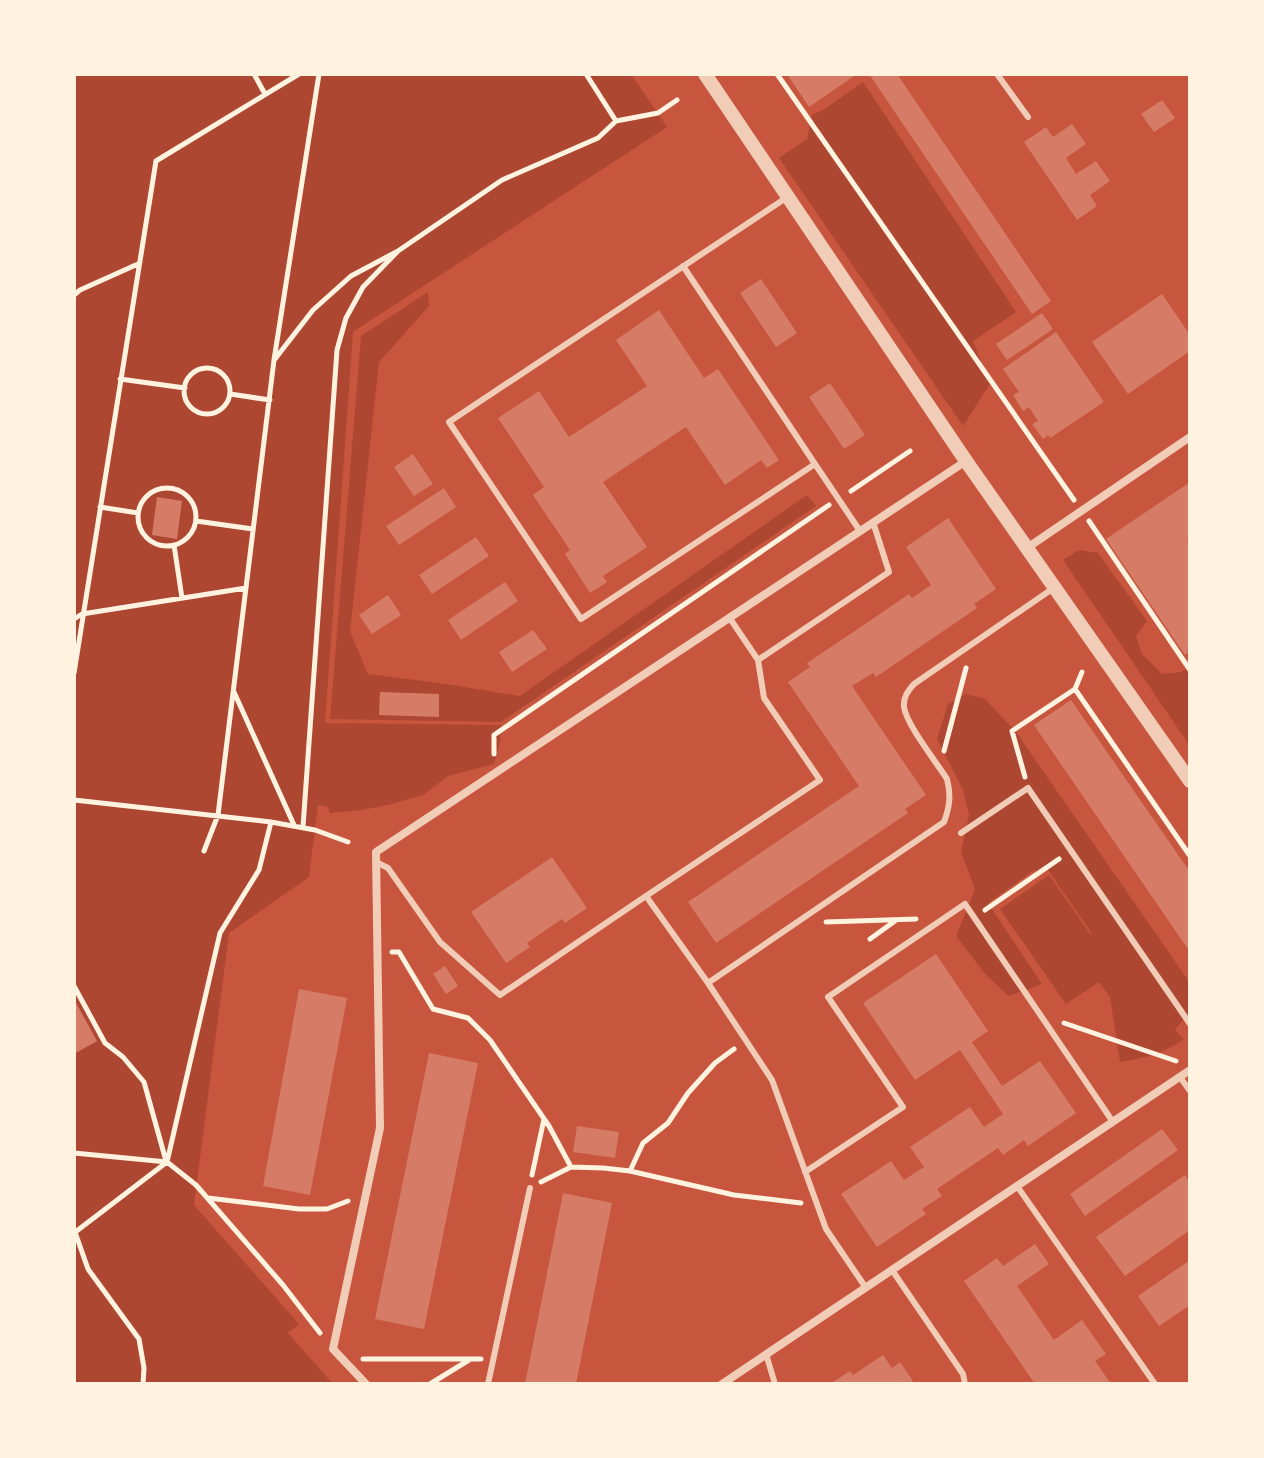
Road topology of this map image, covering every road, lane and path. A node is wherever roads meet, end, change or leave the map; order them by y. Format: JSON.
{"nodes":[{"id":1,"x":254,"y":74,"type":"edge"},
{"id":2,"x":299,"y":74,"type":"edge"},
{"id":3,"x":319,"y":74,"type":"edge"},
{"id":4,"x":586,"y":74,"type":"edge"},
{"id":5,"x":705,"y":74,"type":"edge"},
{"id":6,"x":777,"y":74,"type":"edge"},
{"id":7,"x":997,"y":74,"type":"edge"},
{"id":8,"x":265,"y":94,"type":"junction"},
{"id":9,"x":677,"y":100,"type":"dead end"},
{"id":10,"x":1028,"y":117,"type":"dead end"},
{"id":11,"x":616,"y":121,"type":"junction"},
{"id":12,"x":788,"y":196,"type":"junction"},
{"id":13,"x":398,"y":251,"type":"junction"},
{"id":14,"x":139,"y":263,"type":"junction"},
{"id":15,"x":683,"y":266,"type":"junction"},
{"id":16,"x":74,"y":295,"type":"edge"},
{"id":17,"x":274,"y":360,"type":"junction"},
{"id":18,"x":120,"y":379,"type":"junction"},
{"id":19,"x":185,"y":388,"type":"junction"},
{"id":20,"x":230,"y":394,"type":"junction"},
{"id":21,"x":270,"y":400,"type":"junction"},
{"id":22,"x":1190,"y":437,"type":"edge"},
{"id":23,"x":910,"y":451,"type":"dead end"},
{"id":24,"x":966,"y":461,"type":"junction"},
{"id":25,"x":815,"y":464,"type":"junction"},
{"id":26,"x":838,"y":499,"type":"junction"},
{"id":27,"x":100,"y":507,"type":"junction"},
{"id":28,"x":1082,"y":511,"type":"junction"},
{"id":29,"x":138,"y":513,"type":"junction"},
{"id":30,"x":196,"y":521,"type":"junction"},
{"id":31,"x":873,"y":522,"type":"junction"},
{"id":32,"x":253,"y":529,"type":"junction"},
{"id":33,"x":860,"y":531,"type":"junction"},
{"id":34,"x":174,"y":545,"type":"junction"},
{"id":35,"x":1027,"y":548,"type":"junction"},
{"id":36,"x":1055,"y":587,"type":"junction"},
{"id":37,"x":246,"y":588,"type":"junction"},
{"id":38,"x":182,"y":598,"type":"junction"},
{"id":39,"x":82,"y":614,"type":"junction"},
{"id":40,"x":729,"y":617,"type":"junction"},
{"id":41,"x":74,"y":619,"type":"edge"},
{"id":42,"x":972,"y":644,"type":"junction"},
{"id":43,"x":758,"y":660,"type":"junction"},
{"id":44,"x":1190,"y":670,"type":"edge"},
{"id":45,"x":1082,"y":672,"type":"dead end"},
{"id":46,"x":74,"y":673,"type":"edge"},
{"id":47,"x":1075,"y":689,"type":"junction"},
{"id":48,"x":233,"y":690,"type":"junction"},
{"id":49,"x":939,"y":767,"type":"junction"},
{"id":50,"x":495,"y":773,"type":"junction"},
{"id":51,"x":1190,"y":781,"type":"edge"},
{"id":52,"x":1028,"y":788,"type":"junction"},
{"id":53,"x":74,"y":800,"type":"edge"},
{"id":54,"x":218,"y":815,"type":"junction"},
{"id":55,"x":271,"y":822,"type":"junction"},
{"id":56,"x":294,"y":826,"type":"junction"},
{"id":57,"x":303,"y":827,"type":"junction"},
{"id":58,"x":961,"y":833,"type":"dead end"},
{"id":59,"x":348,"y":842,"type":"dead end"},
{"id":60,"x":204,"y":851,"type":"dead end"},
{"id":61,"x":1071,"y":851,"type":"junction"},
{"id":62,"x":1190,"y":856,"type":"edge"},
{"id":63,"x":376,"y":862,"type":"junction"},
{"id":64,"x":646,"y":896,"type":"junction"},
{"id":65,"x":945,"y":917,"type":"junction"},
{"id":66,"x":974,"y":917,"type":"junction"},
{"id":67,"x":898,"y":919,"type":"junction"},
{"id":68,"x":796,"y":923,"type":"junction"},
{"id":69,"x":870,"y":939,"type":"dead end"},
{"id":70,"x":378,"y":953,"type":"junction"},
{"id":71,"x":708,"y":983,"type":"junction"},
{"id":72,"x":74,"y":986,"type":"edge"},
{"id":73,"x":1040,"y":1015,"type":"junction"},
{"id":74,"x":1190,"y":1024,"type":"edge"},
{"id":75,"x":746,"y":1040,"type":"junction"},
{"id":76,"x":1190,"y":1068,"type":"edge"},
{"id":77,"x":1180,"y":1077,"type":"junction"},
{"id":78,"x":1190,"y":1091,"type":"edge"},
{"id":79,"x":544,"y":1119,"type":"junction"},
{"id":80,"x":1113,"y":1122,"type":"junction"},
{"id":81,"x":74,"y":1153,"type":"edge"},
{"id":82,"x":537,"y":1155,"type":"dead end"},
{"id":83,"x":167,"y":1162,"type":"junction"},
{"id":84,"x":571,"y":1167,"type":"junction"},
{"id":85,"x":630,"y":1171,"type":"junction"},
{"id":86,"x":805,"y":1172,"type":"junction"},
{"id":87,"x":1017,"y":1186,"type":"junction"},
{"id":88,"x":530,"y":1188,"type":"joint"},
{"id":89,"x":366,"y":1194,"type":"junction"},
{"id":90,"x":207,"y":1198,"type":"junction"},
{"id":91,"x":817,"y":1205,"type":"junction"},
{"id":92,"x":74,"y":1232,"type":"edge"},
{"id":93,"x":892,"y":1270,"type":"junction"},
{"id":94,"x":866,"y":1288,"type":"junction"},
{"id":95,"x":333,"y":1349,"type":"junction"},
{"id":96,"x":766,"y":1354,"type":"junction"},
{"id":97,"x":342,"y":1359,"type":"junction"},
{"id":98,"x":470,"y":1359,"type":"junction"},
{"id":99,"x":494,"y":1359,"type":"junction"},
{"id":100,"x":143,"y":1384,"type":"edge"},
{"id":101,"x":366,"y":1384,"type":"edge"},
{"id":102,"x":430,"y":1384,"type":"edge"},
{"id":103,"x":488,"y":1384,"type":"edge"},
{"id":104,"x":722,"y":1384,"type":"edge"},
{"id":105,"x":775,"y":1384,"type":"edge"},
{"id":106,"x":965,"y":1384,"type":"edge"},
{"id":107,"x":1155,"y":1384,"type":"edge"}],
"edges":[{"from":1,"to":8,"type":"path"},
{"from":2,"to":8,"type":"path"},
{"from":3,"to":17,"type":"path"},
{"from":4,"to":11,"type":"path"},
{"from":5,"to":12,"type":"street"},
{"from":6,"to":28,"type":"path"},
{"from":7,"to":10,"type":"lane"},
{"from":8,"to":14,"type":"path"},
{"from":9,"to":11,"type":"path"},
{"from":11,"to":13,"type":"path"},
{"from":12,"to":15,"type":"lane"},
{"from":12,"to":24,"type":"street"},
{"from":13,"to":17,"type":"path"},
{"from":13,"to":57,"type":"path"},
{"from":14,"to":16,"type":"path"},
{"from":14,"to":18,"type":"path"},
{"from":15,"to":25,"type":"lane"},
{"from":15,"to":25,"type":"lane"},
{"from":17,"to":21,"type":"path"},
{"from":18,"to":19,"type":"path"},
{"from":18,"to":27,"type":"path"},
{"from":19,"to":20,"type":"path"},
{"from":19,"to":20,"type":"path"},
{"from":20,"to":21,"type":"path"},
{"from":21,"to":32,"type":"path"},
{"from":22,"to":28,"type":"street"},
{"from":23,"to":26,"type":"path"},
{"from":24,"to":31,"type":"street"},
{"from":24,"to":35,"type":"street"},
{"from":25,"to":26,"type":"lane"},
{"from":26,"to":33,"type":"lane"},
{"from":26,"to":50,"type":"path"},
{"from":27,"to":29,"type":"path"},
{"from":27,"to":39,"type":"path"},
{"from":28,"to":35,"type":"street"},
{"from":28,"to":44,"type":"path"},
{"from":29,"to":30,"type":"path"},
{"from":29,"to":34,"type":"path"},
{"from":30,"to":32,"type":"path"},
{"from":30,"to":34,"type":"path"},
{"from":31,"to":33,"type":"street"},
{"from":31,"to":43,"type":"lane"},
{"from":32,"to":37,"type":"path"},
{"from":33,"to":40,"type":"street"},
{"from":34,"to":38,"type":"path"},
{"from":35,"to":36,"type":"street"},
{"from":36,"to":42,"type":"lane"},
{"from":36,"to":51,"type":"street"},
{"from":37,"to":38,"type":"path"},
{"from":37,"to":48,"type":"path"},
{"from":38,"to":39,"type":"path"},
{"from":39,"to":41,"type":"path"},
{"from":39,"to":46,"type":"path"},
{"from":40,"to":43,"type":"lane"},
{"from":40,"to":50,"type":"street"},
{"from":42,"to":49,"type":"path"},
{"from":42,"to":49,"type":"lane"},
{"from":43,"to":64,"type":"lane"},
{"from":45,"to":47,"type":"path"},
{"from":47,"to":52,"type":"path"},
{"from":47,"to":62,"type":"path"},
{"from":48,"to":54,"type":"path"},
{"from":48,"to":56,"type":"path"},
{"from":49,"to":68,"type":"lane"},
{"from":50,"to":63,"type":"street"},
{"from":52,"to":58,"type":"lane"},
{"from":52,"to":61,"type":"lane"},
{"from":53,"to":54,"type":"path"},
{"from":54,"to":55,"type":"path"},
{"from":54,"to":60,"type":"path"},
{"from":55,"to":56,"type":"path"},
{"from":55,"to":83,"type":"path"},
{"from":56,"to":57,"type":"path"},
{"from":57,"to":59,"type":"path"},
{"from":61,"to":66,"type":"path"},
{"from":61,"to":74,"type":"lane"},
{"from":63,"to":64,"type":"lane"},
{"from":63,"to":70,"type":"street"},
{"from":64,"to":71,"type":"lane"},
{"from":65,"to":66,"type":"lane"},
{"from":65,"to":67,"type":"path"},
{"from":65,"to":86,"type":"lane"},
{"from":66,"to":73,"type":"lane"},
{"from":67,"to":68,"type":"path"},
{"from":67,"to":69,"type":"path"},
{"from":68,"to":71,"type":"lane"},
{"from":70,"to":79,"type":"path"},
{"from":70,"to":89,"type":"street"},
{"from":71,"to":75,"type":"lane"},
{"from":72,"to":83,"type":"path"},
{"from":73,"to":76,"type":"path"},
{"from":73,"to":80,"type":"lane"},
{"from":75,"to":85,"type":"path"},
{"from":75,"to":86,"type":"lane"},
{"from":76,"to":77,"type":"street"},
{"from":77,"to":78,"type":"lane"},
{"from":77,"to":80,"type":"street"},
{"from":79,"to":82,"type":"path"},
{"from":79,"to":84,"type":"path"},
{"from":80,"to":87,"type":"street"},
{"from":81,"to":83,"type":"path"},
{"from":83,"to":90,"type":"path"},
{"from":83,"to":92,"type":"path"},
{"from":84,"to":85,"type":"path"},
{"from":84,"to":88,"type":"path"},
{"from":85,"to":91,"type":"path"},
{"from":86,"to":91,"type":"lane"},
{"from":87,"to":93,"type":"street"},
{"from":87,"to":107,"type":"lane"},
{"from":88,"to":99,"type":"lane"},
{"from":89,"to":90,"type":"path"},
{"from":89,"to":95,"type":"street"},
{"from":90,"to":95,"type":"path"},
{"from":91,"to":94,"type":"lane"},
{"from":92,"to":100,"type":"path"},
{"from":93,"to":94,"type":"street"},
{"from":93,"to":106,"type":"lane"},
{"from":94,"to":96,"type":"street"},
{"from":95,"to":97,"type":"street"},
{"from":96,"to":104,"type":"street"},
{"from":96,"to":105,"type":"lane"},
{"from":97,"to":98,"type":"path"},
{"from":97,"to":101,"type":"street"},
{"from":98,"to":99,"type":"path"},
{"from":98,"to":102,"type":"path"},
{"from":99,"to":103,"type":"lane"}]}
